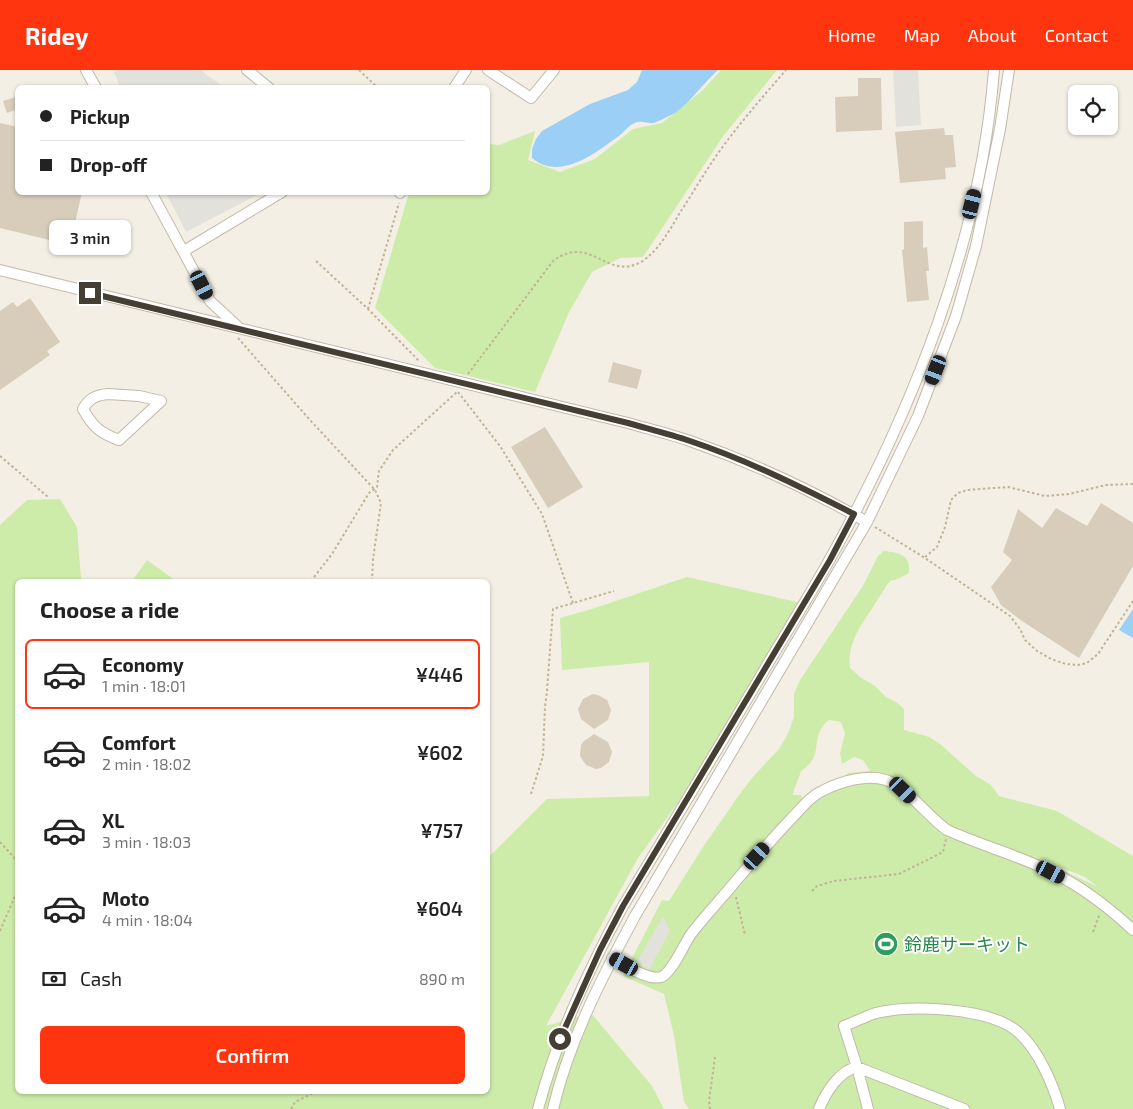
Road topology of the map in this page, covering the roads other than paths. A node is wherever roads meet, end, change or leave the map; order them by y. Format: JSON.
{"nodes":[{"id":1,"x":86,"y":70,"type":"edge"},
{"id":2,"x":247,"y":70,"type":"edge"},
{"id":3,"x":466,"y":70,"type":"edge"},
{"id":4,"x":488,"y":70,"type":"edge"},
{"id":5,"x":554,"y":70,"type":"edge"},
{"id":6,"x":994,"y":70,"type":"edge"},
{"id":7,"x":1009,"y":70,"type":"edge"},
{"id":8,"x":94,"y":85,"type":"edge"},
{"id":9,"x":265,"y":85,"type":"edge"},
{"id":10,"x":456,"y":85,"type":"edge"},
{"id":11,"x":153,"y":195,"type":"edge"},
{"id":12,"x":277,"y":195,"type":"edge"},
{"id":13,"x":184,"y":251,"type":"junction"},
{"id":14,"x":0,"y":270,"type":"edge"},
{"id":15,"x":238,"y":333,"type":"junction"},
{"id":16,"x":161,"y":401,"type":"joint"},
{"id":17,"x":854,"y":514,"type":"junction"},
{"id":18,"x":867,"y":522,"type":"junction"},
{"id":19,"x":1133,"y":930,"type":"edge"},
{"id":20,"x":612,"y":958,"type":"junction"},
{"id":21,"x":857,"y":1066,"type":"junction"},
{"id":22,"x":538,"y":1109,"type":"edge"},
{"id":23,"x":553,"y":1109,"type":"edge"},
{"id":24,"x":819,"y":1109,"type":"edge"},
{"id":25,"x":868,"y":1109,"type":"edge"},
{"id":26,"x":964,"y":1109,"type":"edge"},
{"id":27,"x":1060,"y":1109,"type":"edge"}],
"edges":[{"from":1,"to":8,"type":"street"},
{"from":2,"to":9,"type":"street"},
{"from":3,"to":10,"type":"street"},
{"from":4,"to":5,"type":"street"},
{"from":6,"to":17,"type":"street"},
{"from":7,"to":18,"type":"street"},
{"from":11,"to":13,"type":"street"},
{"from":12,"to":13,"type":"street"},
{"from":13,"to":15,"type":"street"},
{"from":14,"to":15,"type":"street"},
{"from":15,"to":17,"type":"street"},
{"from":16,"to":16,"type":"street"},
{"from":17,"to":18,"type":"street"},
{"from":17,"to":22,"type":"street"},
{"from":18,"to":20,"type":"street"},
{"from":19,"to":20,"type":"street"},
{"from":20,"to":23,"type":"street"},
{"from":21,"to":24,"type":"street"},
{"from":21,"to":25,"type":"street"},
{"from":21,"to":26,"type":"street"},
{"from":21,"to":27,"type":"street"}]}
